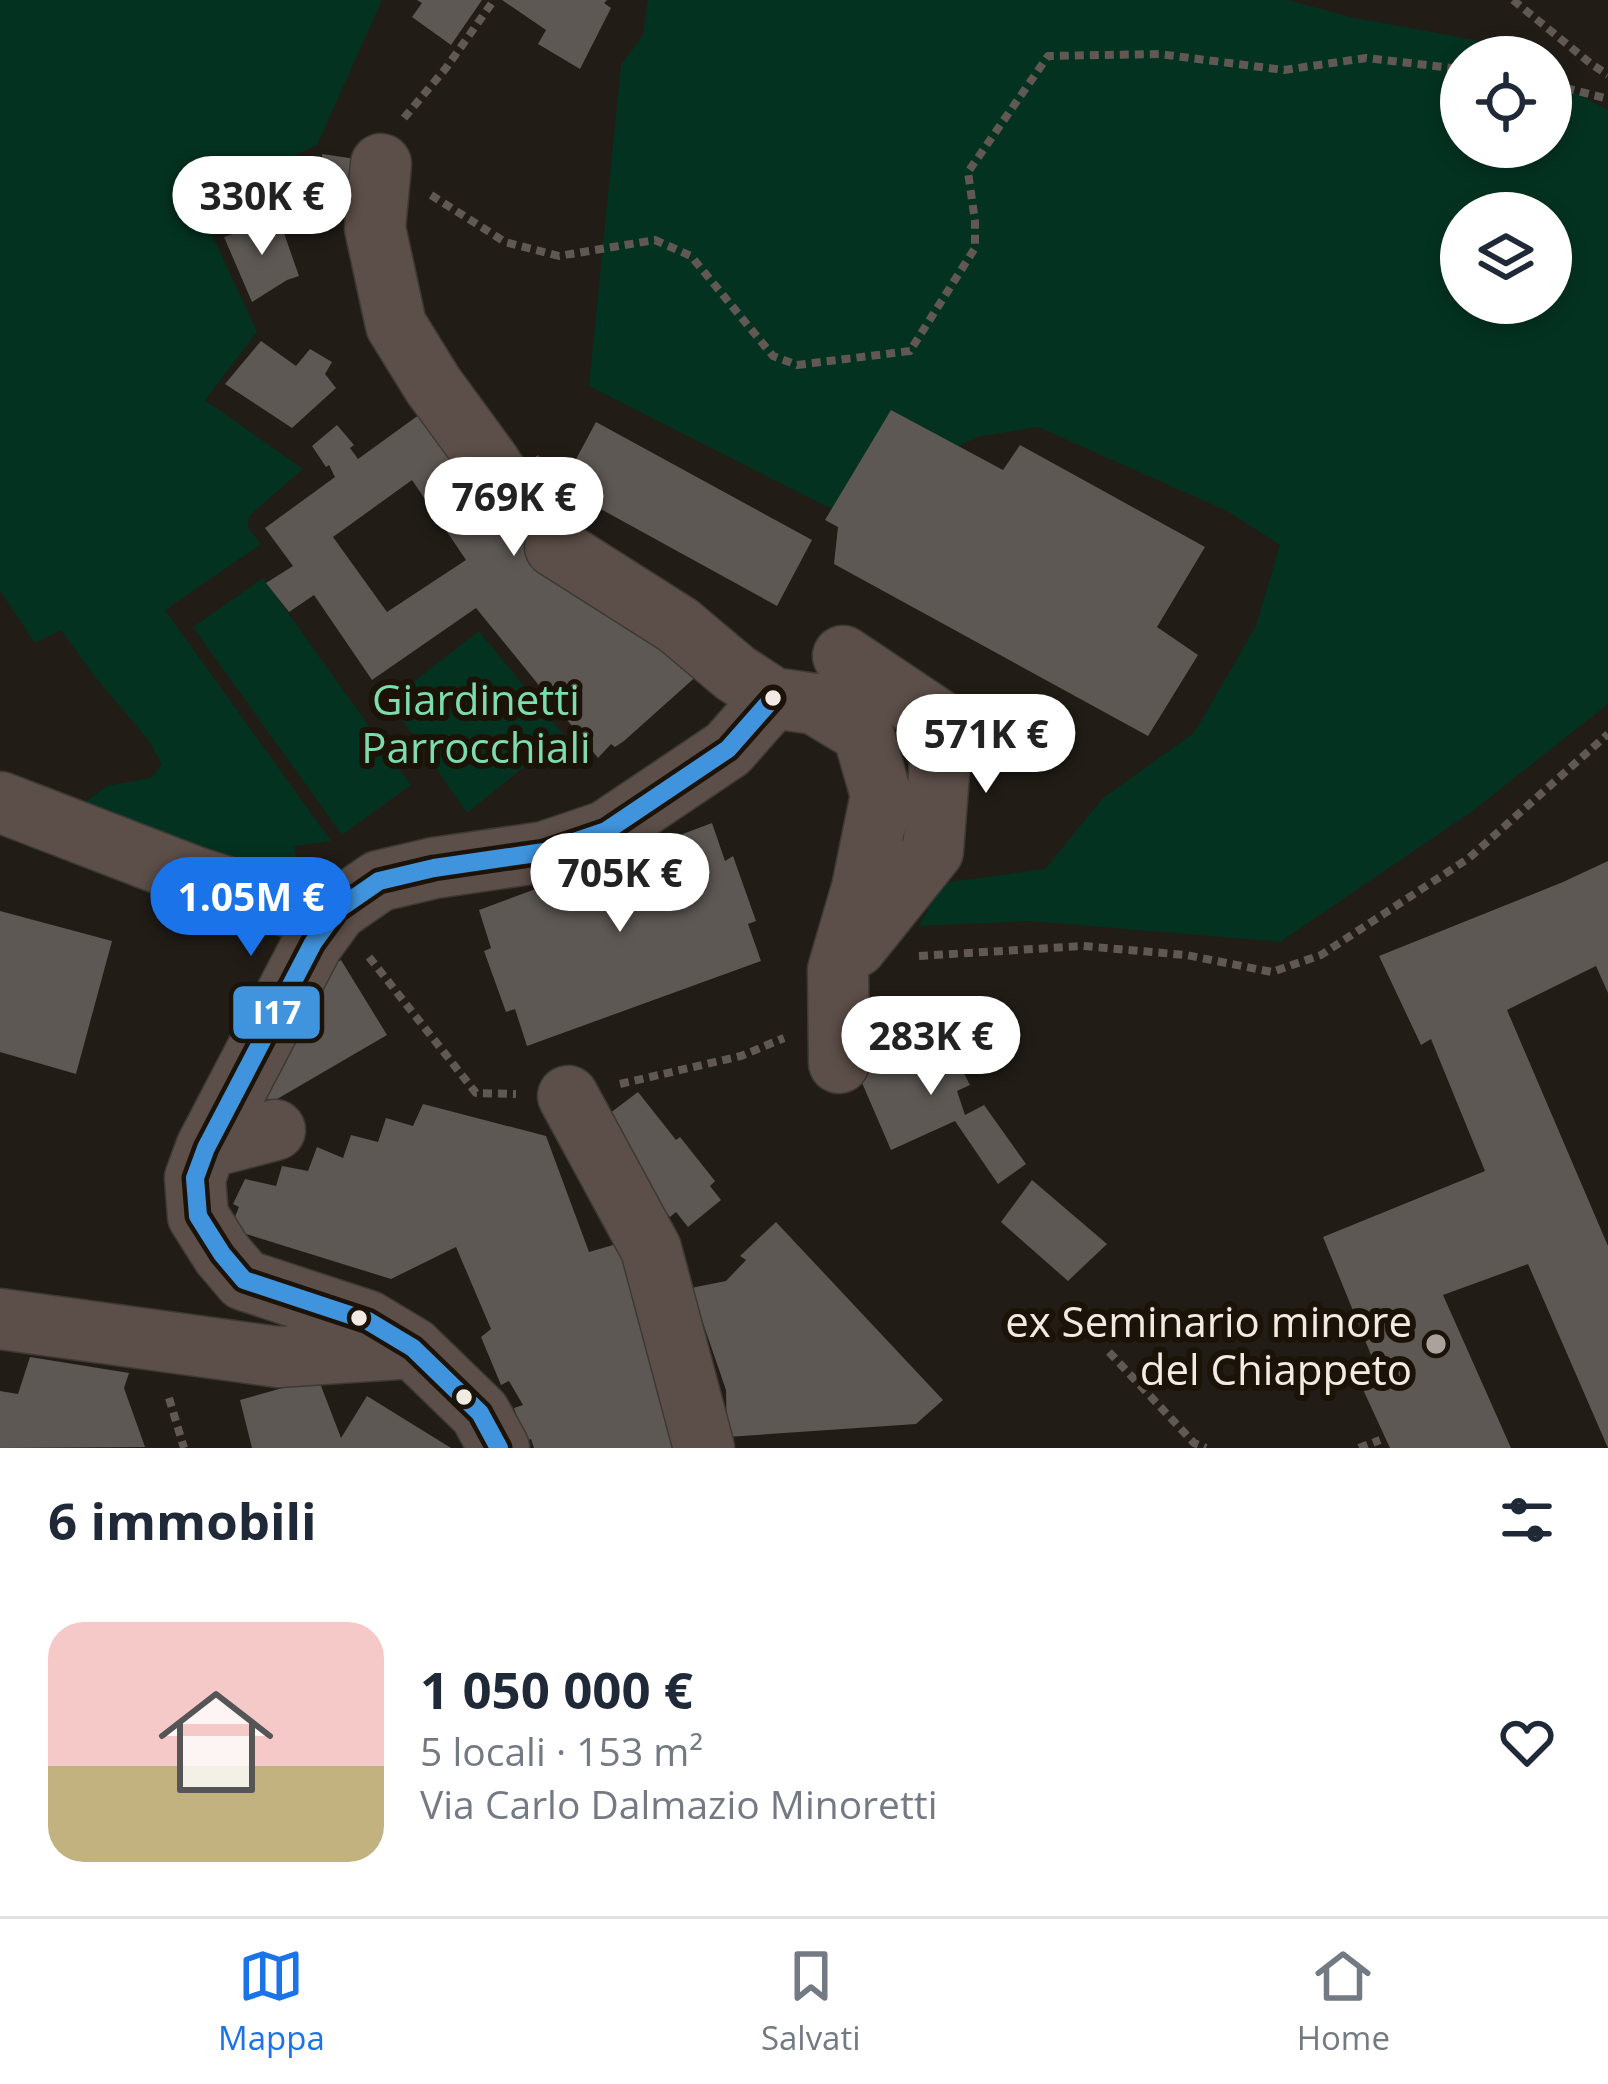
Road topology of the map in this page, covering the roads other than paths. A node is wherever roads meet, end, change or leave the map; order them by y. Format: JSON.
{"nodes":[{"id":1,"x":381,"y":164,"type":"road end"},
{"id":2,"x":843,"y":656,"type":"dead end"},
{"id":3,"x":773,"y":698,"type":"junction"},
{"id":4,"x":0,"y":802,"type":"edge"},
{"id":5,"x":296,"y":909,"type":"dead end"},
{"id":6,"x":838,"y":970,"type":"junction"},
{"id":7,"x":839,"y":1063,"type":"dead end"},
{"id":8,"x":568,"y":1096,"type":"dead end"},
{"id":9,"x":275,"y":1130,"type":"dead end"},
{"id":10,"x":206,"y":1148,"type":"junction"},
{"id":11,"x":0,"y":1319,"type":"edge"},
{"id":12,"x":413,"y":1348,"type":"junction"},
{"id":13,"x":499,"y":1448,"type":"edge"},
{"id":14,"x":704,"y":1448,"type":"edge"}],
"edges":[{"from":1,"to":3,"type":"street"},
{"from":2,"to":6,"type":"street"},
{"from":3,"to":6,"type":"street"},
{"from":3,"to":10,"type":"street"},
{"from":4,"to":5,"type":"street"},
{"from":6,"to":7,"type":"street"},
{"from":8,"to":14,"type":"street"},
{"from":9,"to":10,"type":"street"},
{"from":10,"to":12,"type":"street"},
{"from":11,"to":12,"type":"street"},
{"from":12,"to":13,"type":"street"}]}
